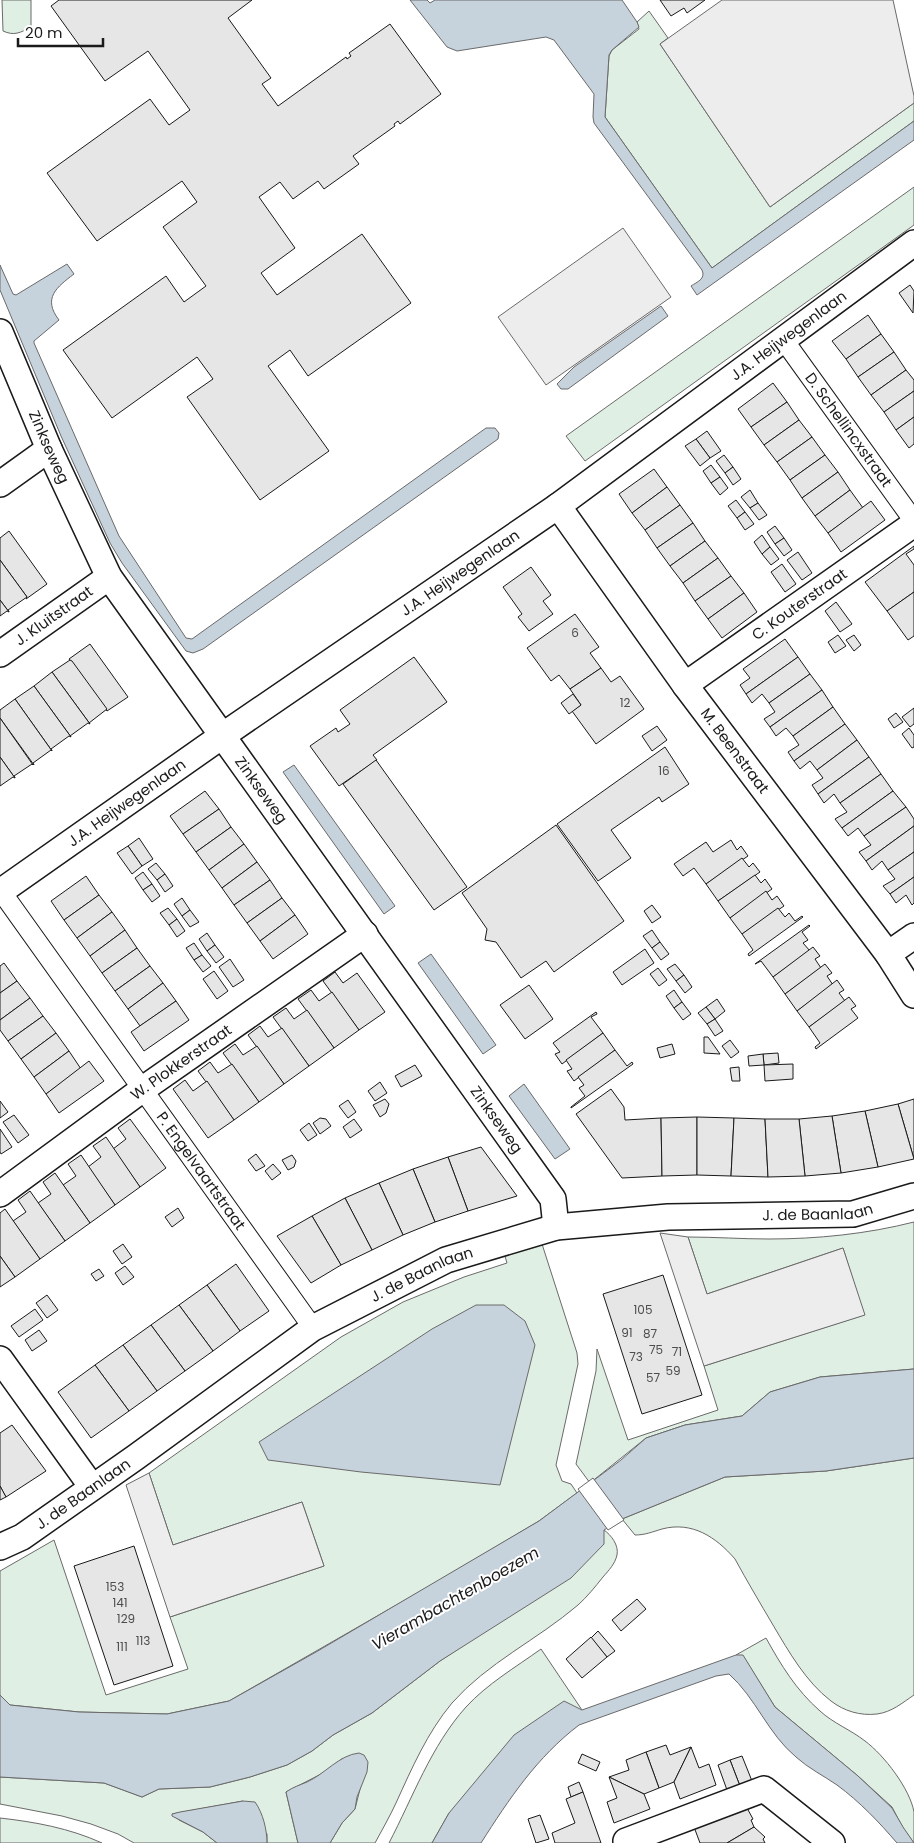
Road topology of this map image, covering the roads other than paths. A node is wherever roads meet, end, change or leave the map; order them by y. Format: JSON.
{"nodes":[{"id":1,"x":914,"y":243,"type":"edge"},
{"id":2,"x":0,"y":332,"type":"edge"},
{"id":3,"x":783,"y":339,"type":"junction"},
{"id":4,"x":48,"y":448,"type":"junction"},
{"id":5,"x":0,"y":484,"type":"edge"},
{"id":6,"x":558,"y":506,"type":"junction"},
{"id":7,"x":914,"y":522,"type":"edge"},
{"id":8,"x":109,"y":577,"type":"junction"},
{"id":9,"x":0,"y":654,"type":"edge"},
{"id":10,"x":685,"y":685,"type":"junction"},
{"id":11,"x":222,"y":736,"type":"junction"},
{"id":12,"x":1,"y":892,"type":"edge"},
{"id":13,"x":365,"y":934,"type":"junction"},
{"id":14,"x":914,"y":936,"type":"edge"},
{"id":15,"x":888,"y":954,"type":"junction"},
{"id":16,"x":914,"y":995,"type":"edge"},
{"id":17,"x":143,"y":1089,"type":"junction"},
{"id":18,"x":0,"y":1194,"type":"edge"},
{"id":19,"x":914,"y":1196,"type":"edge"},
{"id":20,"x":556,"y":1227,"type":"junction"},
{"id":21,"x":312,"y":1328,"type":"junction"},
{"id":22,"x":0,"y":1359,"type":"edge"},
{"id":23,"x":92,"y":1487,"type":"junction"},
{"id":24,"x":0,"y":1547,"type":"edge"},
{"id":25,"x":626,"y":1843,"type":"edge"},
{"id":26,"x":832,"y":1843,"type":"edge"}],
"edges":[{"from":1,"to":3,"type":"street","name":"J.A. Heijwegenlaan"},
{"from":2,"to":4,"type":"street","name":"Zinkseweg"},
{"from":3,"to":6,"type":"street","name":"J.A. Heijwegenlaan"},
{"from":3,"to":7,"type":"street","name":"D. Schellincxstraat"},
{"from":4,"to":5,"type":"street"},
{"from":4,"to":8,"type":"street","name":"Zinkseweg"},
{"from":6,"to":10,"type":"street","name":"M. Beenstraat"},
{"from":6,"to":11,"type":"street","name":"J.A. Heijwegenlaan"},
{"from":7,"to":10,"type":"street","name":"C. Kouterstraat"},
{"from":8,"to":9,"type":"street","name":"J. Kluitstraat"},
{"from":8,"to":11,"type":"street","name":"Zinkseweg"},
{"from":10,"to":15,"type":"street","name":"M. Beenstraat"},
{"from":11,"to":12,"type":"street","name":"J.A. Heijwegenlaan"},
{"from":11,"to":13,"type":"street","name":"Zinkseweg"},
{"from":12,"to":17,"type":"street","name":"P. Engelvaartstraat"},
{"from":13,"to":17,"type":"street","name":"W. Plokkerstraat"},
{"from":13,"to":20,"type":"street","name":"Zinkseweg"},
{"from":14,"to":15,"type":"street"},
{"from":15,"to":16,"type":"street","name":"M. Beenstraat"},
{"from":17,"to":18,"type":"street","name":"W. Plokkerstraat"},
{"from":17,"to":21,"type":"street","name":"P. Engelvaartstraat"},
{"from":19,"to":20,"type":"street","name":"J. de Baanlaan"},
{"from":20,"to":21,"type":"street","name":"J. de Baanlaan"},
{"from":21,"to":23,"type":"street","name":"J. de Baanlaan"},
{"from":22,"to":23,"type":"street"},
{"from":23,"to":24,"type":"street","name":"J. de Baanlaan"},
{"from":25,"to":26,"type":"street"}]}
